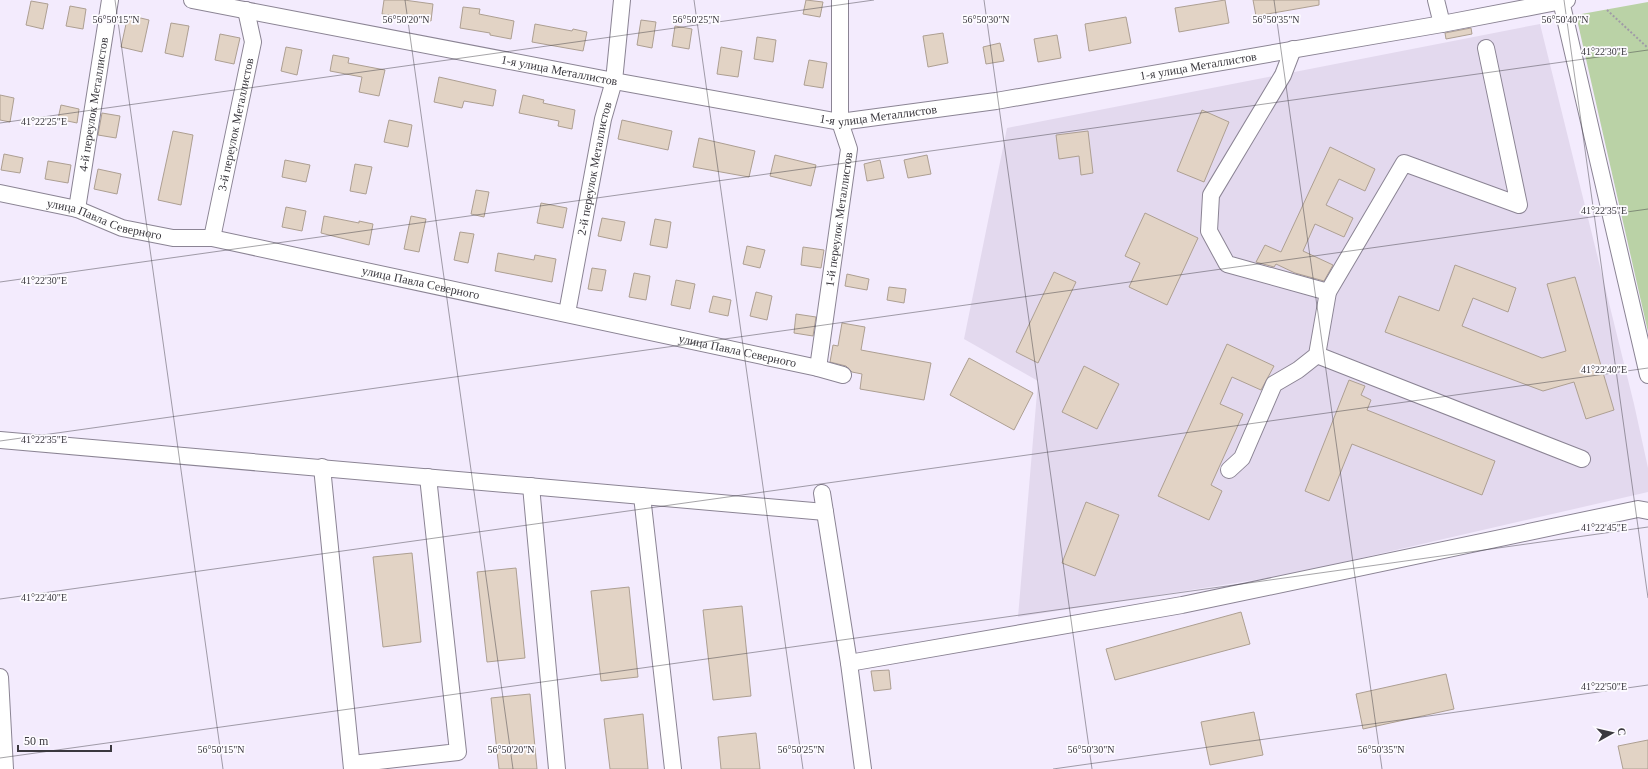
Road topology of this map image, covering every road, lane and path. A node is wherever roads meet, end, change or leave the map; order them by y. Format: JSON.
{"nodes":[{"id":1,"x":110,"y":0,"type":"edge"},
{"id":2,"x":192,"y":0,"type":"edge"},
{"id":3,"x":622,"y":0,"type":"edge"},
{"id":4,"x":840,"y":0,"type":"edge"},
{"id":5,"x":1436,"y":0,"type":"edge"},
{"id":6,"x":1564,"y":1,"type":"edge"},
{"id":7,"x":246,"y":10,"type":"junction"},
{"id":8,"x":1607,"y":10,"type":"dead end"},
{"id":9,"x":1442,"y":24,"type":"junction"},
{"id":10,"x":1486,"y":48,"type":"dead end"},
{"id":11,"x":1648,"y":48,"type":"edge"},
{"id":12,"x":1293,"y":49,"type":"junction"},
{"id":13,"x":614,"y":81,"type":"junction"},
{"id":14,"x":840,"y":122,"type":"junction"},
{"id":15,"x":0,"y":193,"type":"edge"},
{"id":16,"x":77,"y":209,"type":"junction"},
{"id":17,"x":212,"y":238,"type":"junction"},
{"id":18,"x":1328,"y":292,"type":"junction"},
{"id":19,"x":566,"y":313,"type":"junction"},
{"id":20,"x":1317,"y":355,"type":"junction"},
{"id":21,"x":818,"y":368,"type":"junction"},
{"id":22,"x":843,"y":375,"type":"dead end"},
{"id":23,"x":1648,"y":375,"type":"edge"},
{"id":24,"x":0,"y":440,"type":"edge"},
{"id":25,"x":1582,"y":459,"type":"dead end"},
{"id":26,"x":322,"y":467,"type":"junction"},
{"id":27,"x":1229,"y":470,"type":"dead end"},
{"id":28,"x":428,"y":477,"type":"junction"},
{"id":29,"x":530,"y":486,"type":"junction"},
{"id":30,"x":822,"y":494,"type":"dead end"},
{"id":31,"x":642,"y":496,"type":"junction"},
{"id":32,"x":1648,"y":511,"type":"edge"},
{"id":33,"x":825,"y":512,"type":"junction"},
{"id":34,"x":849,"y":663,"type":"junction"},
{"id":35,"x":0,"y":677,"type":"edge"},
{"id":36,"x":352,"y":767,"type":"edge"},
{"id":37,"x":5,"y":769,"type":"edge"},
{"id":38,"x":558,"y":769,"type":"edge"},
{"id":39,"x":673,"y":769,"type":"edge"},
{"id":40,"x":863,"y":769,"type":"edge"}],
"edges":[{"from":1,"to":16,"type":"street","name":"4-й переулок Металлистов"},
{"from":2,"to":7,"type":"street","name":"1-я улица Металлистов"},
{"from":3,"to":13,"type":"street","name":"2-й переулок Металлистов"},
{"from":4,"to":14,"type":"street","name":"1-й переулок Металлистов"},
{"from":5,"to":9,"type":"street"},
{"from":6,"to":9,"type":"street","name":"1-я улица Металлистов"},
{"from":6,"to":23,"type":"street"},
{"from":7,"to":13,"type":"street","name":"1-я улица Металлистов"},
{"from":7,"to":17,"type":"street","name":"3-й переулок Металлистов"},
{"from":8,"to":11,"type":"path"},
{"from":9,"to":12,"type":"street","name":"1-я улица Металлистов"},
{"from":10,"to":18,"type":"street"},
{"from":12,"to":14,"type":"street","name":"1-я улица Металлистов"},
{"from":12,"to":18,"type":"street"},
{"from":13,"to":14,"type":"street","name":"1-я улица Металлистов"},
{"from":13,"to":19,"type":"street","name":"2-й переулок Металлистов"},
{"from":14,"to":21,"type":"street","name":"1-й переулок Металлистов"},
{"from":15,"to":16,"type":"street","name":"улица Павла Северного"},
{"from":16,"to":17,"type":"street","name":"улица Павла Северного"},
{"from":17,"to":19,"type":"street","name":"улица Павла Северного"},
{"from":18,"to":20,"type":"street"},
{"from":19,"to":21,"type":"street","name":"улица Павла Северного"},
{"from":20,"to":25,"type":"street"},
{"from":20,"to":27,"type":"street"},
{"from":21,"to":22,"type":"street","name":"улица Павла Северного"},
{"from":24,"to":26,"type":"street"},
{"from":26,"to":28,"type":"street"},
{"from":26,"to":36,"type":"street"},
{"from":28,"to":29,"type":"street"},
{"from":28,"to":36,"type":"street"},
{"from":29,"to":31,"type":"street"},
{"from":29,"to":38,"type":"street"},
{"from":30,"to":33,"type":"street"},
{"from":31,"to":33,"type":"street"},
{"from":31,"to":39,"type":"street"},
{"from":32,"to":34,"type":"street"},
{"from":33,"to":34,"type":"street"},
{"from":34,"to":40,"type":"street"},
{"from":35,"to":37,"type":"street"}]}
